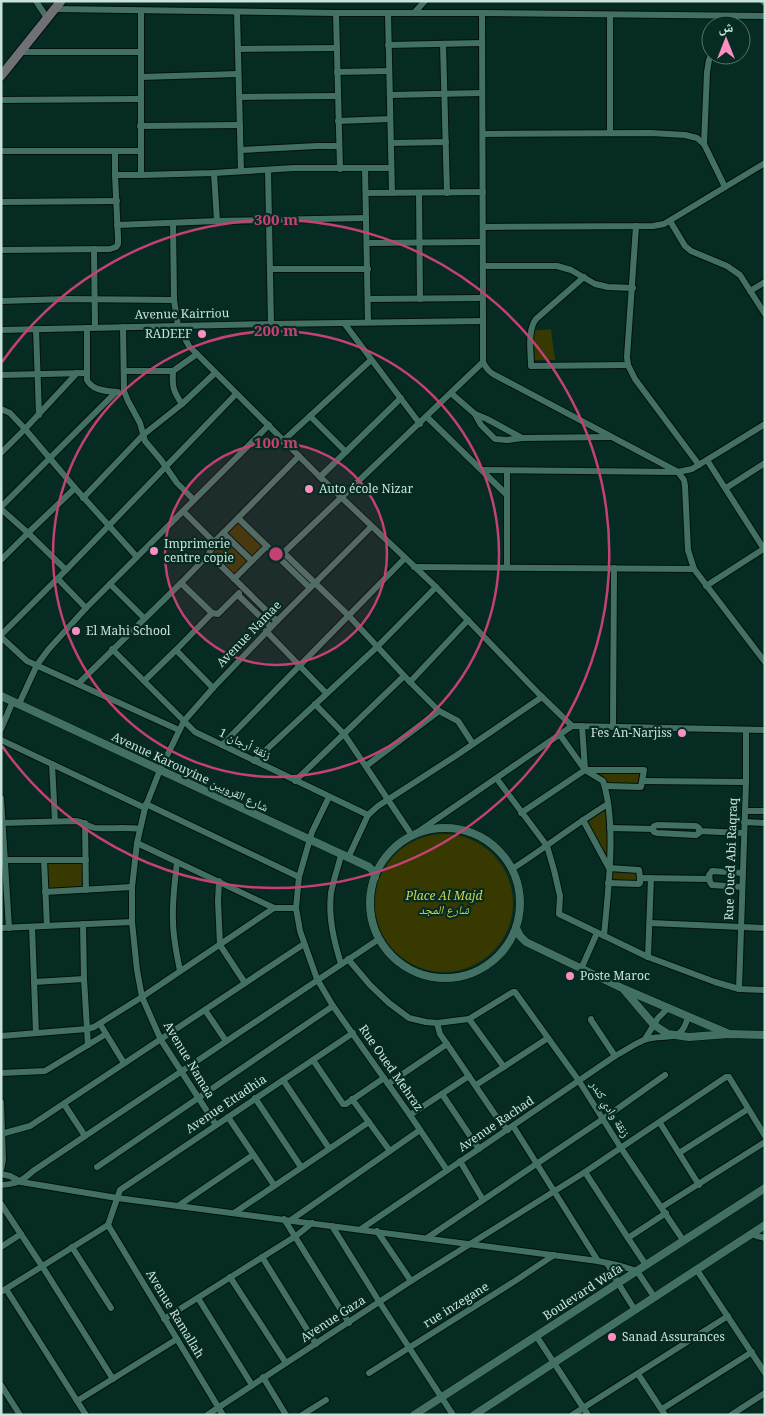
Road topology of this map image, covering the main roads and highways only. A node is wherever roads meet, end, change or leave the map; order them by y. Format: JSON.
{"nodes":[{"id":1,"x":61,"y":1,"type":"edge"},
{"id":2,"x":1,"y":76,"type":"edge"}],
"edges":[{"from":1,"to":2,"type":"main road"}]}
